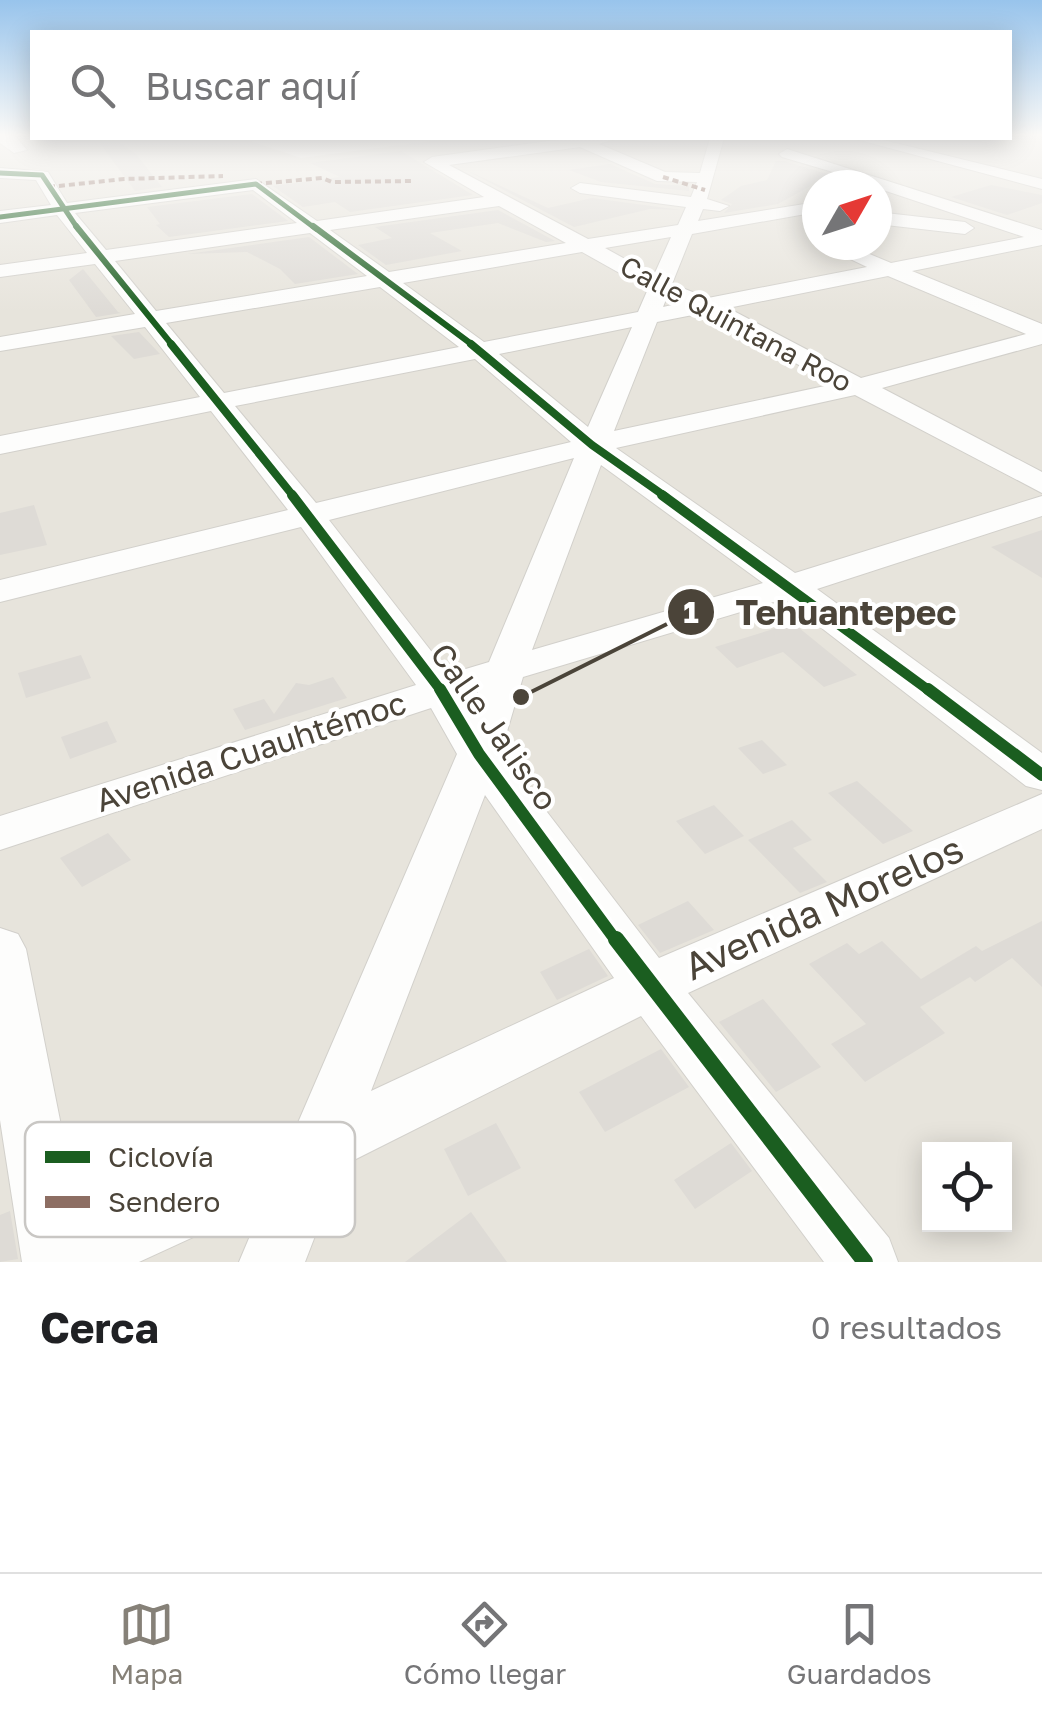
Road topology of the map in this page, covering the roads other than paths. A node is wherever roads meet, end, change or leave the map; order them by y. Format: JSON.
{"nodes":[{"id":1,"x":23,"y":195,"type":"edge"},
{"id":2,"x":54,"y":195,"type":"edge"},
{"id":3,"x":270,"y":195,"type":"edge"},
{"id":4,"x":493,"y":195,"type":"edge"},
{"id":5,"x":669,"y":195,"type":"edge"},
{"id":6,"x":695,"y":195,"type":"edge"},
{"id":7,"x":735,"y":195,"type":"edge"},
{"id":8,"x":746,"y":195,"type":"edge"},
{"id":9,"x":917,"y":195,"type":"edge"},
{"id":10,"x":503,"y":200,"type":"junction"},
{"id":11,"x":0,"y":217,"type":"edge"},
{"id":12,"x":802,"y":218,"type":"edge"},
{"id":13,"x":892,"y":220,"type":"edge"},
{"id":14,"x":794,"y":222,"type":"junction"},
{"id":15,"x":311,"y":227,"type":"junction"},
{"id":16,"x":1042,"y":237,"type":"edge"},
{"id":17,"x":592,"y":247,"type":"junction"},
{"id":18,"x":102,"y":257,"type":"junction"},
{"id":19,"x":867,"y":260,"type":"edge"},
{"id":20,"x":892,"y":270,"type":"junction"},
{"id":21,"x":0,"y":271,"type":"edge"},
{"id":22,"x":387,"y":282,"type":"junction"},
{"id":23,"x":654,"y":302,"type":"junction"},
{"id":24,"x":709,"y":307,"type":"junction"},
{"id":25,"x":151,"y":320,"type":"junction"},
{"id":26,"x":1042,"y":334,"type":"edge"},
{"id":27,"x":0,"y":344,"type":"edge"},
{"id":28,"x":482,"y":352,"type":"junction"},
{"id":29,"x":856,"y":388,"type":"junction"},
{"id":30,"x":215,"y":403,"type":"junction"},
{"id":31,"x":0,"y":445,"type":"edge"},
{"id":32,"x":592,"y":445,"type":"junction"},
{"id":33,"x":1042,"y":484,"type":"edge"},
{"id":34,"x":1042,"y":506,"type":"edge"},
{"id":35,"x":310,"y":517,"type":"junction"},
{"id":36,"x":790,"y":586,"type":"junction"},
{"id":37,"x":0,"y":592,"type":"edge"},
{"id":38,"x":502,"y":671,"type":"junction"},
{"id":39,"x":440,"y":691,"type":"junction"},
{"id":40,"x":478,"y":754,"type":"junction"},
{"id":41,"x":1042,"y":775,"type":"edge"},
{"id":42,"x":1042,"y":810,"type":"edge"},
{"id":43,"x":0,"y":833,"type":"edge"},
{"id":44,"x":0,"y":950,"type":"edge"},
{"id":45,"x":650,"y":986,"type":"junction"},
{"id":46,"x":30,"y":1122,"type":"edge"},
{"id":47,"x":327,"y":1122,"type":"edge"},
{"id":48,"x":355,"y":1129,"type":"edge"},
{"id":49,"x":51,"y":1237,"type":"edge"},
{"id":50,"x":119,"y":1237,"type":"edge"},
{"id":51,"x":282,"y":1237,"type":"edge"},
{"id":52,"x":55,"y":1262,"type":"edge"},
{"id":53,"x":64,"y":1262,"type":"edge"},
{"id":54,"x":272,"y":1262,"type":"edge"},
{"id":55,"x":865,"y":1262,"type":"edge"}],
"edges":[{"from":1,"to":11,"type":"street"},
{"from":2,"to":18,"type":"street","name":"Calle Jalisco"},
{"from":3,"to":15,"type":"street"},
{"from":4,"to":10,"type":"street","name":"Calle Quintana Roo"},
{"from":5,"to":17,"type":"street"},
{"from":6,"to":23,"type":"street"},
{"from":7,"to":14,"type":"street"},
{"from":8,"to":14,"type":"street"},
{"from":9,"to":16,"type":"street"},
{"from":10,"to":15,"type":"street"},
{"from":10,"to":17,"type":"street","name":"Calle Quintana Roo"},
{"from":12,"to":14,"type":"street"},
{"from":13,"to":16,"type":"street"},
{"from":15,"to":18,"type":"street"},
{"from":15,"to":22,"type":"street"},
{"from":16,"to":20,"type":"street"},
{"from":17,"to":22,"type":"street"},
{"from":17,"to":23,"type":"street","name":"Calle Quintana Roo"},
{"from":18,"to":21,"type":"street"},
{"from":18,"to":25,"type":"street","name":"Calle Jalisco"},
{"from":19,"to":20,"type":"street"},
{"from":20,"to":24,"type":"street"},
{"from":20,"to":26,"type":"street"},
{"from":22,"to":25,"type":"street"},
{"from":22,"to":28,"type":"street"},
{"from":23,"to":24,"type":"street"},
{"from":23,"to":28,"type":"street"},
{"from":23,"to":32,"type":"street"},
{"from":24,"to":29,"type":"street","name":"Calle Quintana Roo"},
{"from":25,"to":27,"type":"street"},
{"from":25,"to":30,"type":"street","name":"Calle Jalisco"},
{"from":26,"to":29,"type":"street"},
{"from":28,"to":30,"type":"street"},
{"from":28,"to":32,"type":"street"},
{"from":29,"to":32,"type":"street"},
{"from":29,"to":33,"type":"street","name":"Calle Quintana Roo"},
{"from":30,"to":31,"type":"street"},
{"from":30,"to":35,"type":"street","name":"Calle Jalisco"},
{"from":32,"to":35,"type":"street"},
{"from":32,"to":36,"type":"street"},
{"from":32,"to":38,"type":"street"},
{"from":34,"to":36,"type":"street","name":"Avenida Cuauhtémoc"},
{"from":35,"to":37,"type":"street"},
{"from":35,"to":39,"type":"street","name":"Calle Jalisco"},
{"from":36,"to":38,"type":"street","name":"Avenida Cuauhtémoc"},
{"from":36,"to":41,"type":"street"},
{"from":38,"to":39,"type":"street","name":"Avenida Cuauhtémoc"},
{"from":38,"to":40,"type":"street"},
{"from":39,"to":40,"type":"street","name":"Calle Jalisco"},
{"from":39,"to":43,"type":"street","name":"Avenida Cuauhtémoc"},
{"from":40,"to":45,"type":"street","name":"Calle Jalisco"},
{"from":40,"to":47,"type":"street"},
{"from":42,"to":45,"type":"street","name":"Avenida Morelos"},
{"from":44,"to":46,"type":"street"},
{"from":45,"to":48,"type":"street","name":"Avenida Morelos"},
{"from":45,"to":55,"type":"street","name":"Calle Jalisco"},
{"from":49,"to":52,"type":"street"},
{"from":50,"to":53,"type":"street","name":"Avenida Morelos"},
{"from":51,"to":54,"type":"street"}]}
